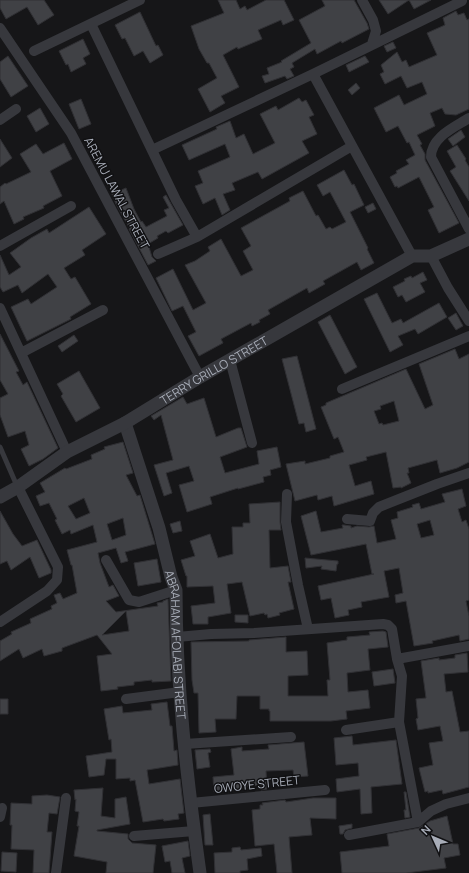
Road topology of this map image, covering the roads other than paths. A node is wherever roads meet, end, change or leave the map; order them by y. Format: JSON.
{"nodes":[{"id":1,"x":140,"y":0,"type":"edge"},
{"id":2,"x":362,"y":0,"type":"edge"},
{"id":3,"x":462,"y":1,"type":"edge"},
{"id":4,"x":91,"y":24,"type":"junction"},
{"id":5,"x":0,"y":28,"type":"edge"},
{"id":6,"x":372,"y":44,"type":"junction"},
{"id":7,"x":34,"y":51,"type":"dead end"},
{"id":8,"x":313,"y":74,"type":"junction"},
{"id":9,"x":16,"y":109,"type":"dead end"},
{"id":10,"x":469,"y":118,"type":"edge"},
{"id":11,"x":0,"y":120,"type":"edge"},
{"id":12,"x":352,"y":146,"type":"junction"},
{"id":13,"x":152,"y":150,"type":"junction"},
{"id":14,"x":71,"y":206,"type":"dead end"},
{"id":15,"x":469,"y":229,"type":"edge"},
{"id":16,"x":196,"y":237,"type":"junction"},
{"id":17,"x":469,"y":239,"type":"edge"},
{"id":18,"x":0,"y":246,"type":"edge"},
{"id":19,"x":158,"y":254,"type":"dead end"},
{"id":20,"x":412,"y":256,"type":"junction"},
{"id":21,"x":431,"y":256,"type":"junction"},
{"id":22,"x":103,"y":310,"type":"dead end"},
{"id":23,"x":1,"y":312,"type":"edge"},
{"id":24,"x":469,"y":321,"type":"edge"},
{"id":25,"x":469,"y":336,"type":"edge"},
{"id":26,"x":21,"y":353,"type":"junction"},
{"id":27,"x":230,"y":360,"type":"junction"},
{"id":28,"x":200,"y":377,"type":"junction"},
{"id":29,"x":342,"y":389,"type":"dead end"},
{"id":30,"x":125,"y":423,"type":"junction"},
{"id":31,"x":252,"y":443,"type":"dead end"},
{"id":32,"x":0,"y":447,"type":"edge"},
{"id":33,"x":67,"y":452,"type":"junction"},
{"id":34,"x":469,"y":473,"type":"edge"},
{"id":35,"x":18,"y":487,"type":"junction"},
{"id":36,"x":287,"y":494,"type":"dead end"},
{"id":37,"x":0,"y":496,"type":"edge"},
{"id":38,"x":347,"y":519,"type":"dead end"},
{"id":39,"x":106,"y":560,"type":"dead end"},
{"id":40,"x":176,"y":590,"type":"junction"},
{"id":41,"x":0,"y":622,"type":"edge"},
{"id":42,"x":308,"y":629,"type":"junction"},
{"id":43,"x":177,"y":637,"type":"junction"},
{"id":44,"x":469,"y":646,"type":"edge"},
{"id":45,"x":397,"y":659,"type":"junction"},
{"id":46,"x":180,"y":692,"type":"junction"},
{"id":47,"x":126,"y":699,"type":"dead end"},
{"id":48,"x":399,"y":722,"type":"junction"},
{"id":49,"x":346,"y":730,"type":"dead end"},
{"id":50,"x":291,"y":737,"type":"dead end"},
{"id":51,"x":185,"y":744,"type":"junction"},
{"id":52,"x":325,"y":790,"type":"dead end"},
{"id":53,"x":66,"y":798,"type":"dead end"},
{"id":54,"x":469,"y":798,"type":"edge"},
{"id":55,"x":191,"y":803,"type":"junction"},
{"id":56,"x":418,"y":822,"type":"junction"},
{"id":57,"x":194,"y":831,"type":"junction"},
{"id":58,"x":134,"y":836,"type":"dead end"},
{"id":59,"x":348,"y":836,"type":"dead end"},
{"id":60,"x":56,"y":873,"type":"edge"},
{"id":61,"x":200,"y":873,"type":"edge"}],
"edges":[{"from":1,"to":4,"type":"street"},
{"from":2,"to":6,"type":"street"},
{"from":3,"to":6,"type":"street"},
{"from":4,"to":7,"type":"street"},
{"from":4,"to":13,"type":"street"},
{"from":5,"to":28,"type":"street","name":"AREMU LAWAL STREET"},
{"from":6,"to":8,"type":"street"},
{"from":8,"to":12,"type":"street"},
{"from":8,"to":13,"type":"street"},
{"from":9,"to":11,"type":"street"},
{"from":10,"to":15,"type":"street"},
{"from":12,"to":16,"type":"street"},
{"from":12,"to":20,"type":"street"},
{"from":13,"to":16,"type":"street"},
{"from":14,"to":18,"type":"street"},
{"from":16,"to":19,"type":"street"},
{"from":17,"to":21,"type":"street"},
{"from":20,"to":21,"type":"street","name":"TERRY GRILLO STREET"},
{"from":20,"to":27,"type":"street","name":"TERRY GRILLO STREET"},
{"from":21,"to":24,"type":"street"},
{"from":22,"to":26,"type":"street"},
{"from":23,"to":26,"type":"street"},
{"from":25,"to":29,"type":"street"},
{"from":26,"to":33,"type":"street"},
{"from":27,"to":28,"type":"street","name":"TERRY GRILLO STREET"},
{"from":27,"to":31,"type":"street"},
{"from":28,"to":30,"type":"street","name":"TERRY GRILLO STREET"},
{"from":30,"to":33,"type":"street","name":"TERRY GRILLO STREET"},
{"from":30,"to":40,"type":"street","name":"ABRAHAM AFOLABI STREET"},
{"from":32,"to":35,"type":"lane"},
{"from":33,"to":35,"type":"street","name":"TERRY GRILLO STREET"},
{"from":34,"to":38,"type":"street"},
{"from":35,"to":37,"type":"street","name":"TERRY GRILLO STREET"},
{"from":35,"to":41,"type":"street"},
{"from":36,"to":42,"type":"street"},
{"from":39,"to":40,"type":"street"},
{"from":40,"to":43,"type":"street","name":"ABRAHAM AFOLABI STREET"},
{"from":42,"to":43,"type":"street"},
{"from":42,"to":45,"type":"street"},
{"from":43,"to":46,"type":"street","name":"ABRAHAM AFOLABI STREET"},
{"from":44,"to":45,"type":"street"},
{"from":45,"to":48,"type":"street"},
{"from":46,"to":47,"type":"street"},
{"from":46,"to":51,"type":"street","name":"ABRAHAM AFOLABI STREET"},
{"from":48,"to":49,"type":"street"},
{"from":48,"to":56,"type":"street"},
{"from":50,"to":51,"type":"street"},
{"from":51,"to":55,"type":"street","name":"ABRAHAM AFOLABI STREET"},
{"from":52,"to":55,"type":"street","name":"OWOYE STREET"},
{"from":53,"to":60,"type":"street"},
{"from":54,"to":56,"type":"street"},
{"from":55,"to":57,"type":"street","name":"ABRAHAM AFOLABI STREET"},
{"from":56,"to":59,"type":"street"},
{"from":57,"to":58,"type":"street"},
{"from":57,"to":61,"type":"street","name":"ABRAHAM AFOLABI STREET"}]}
